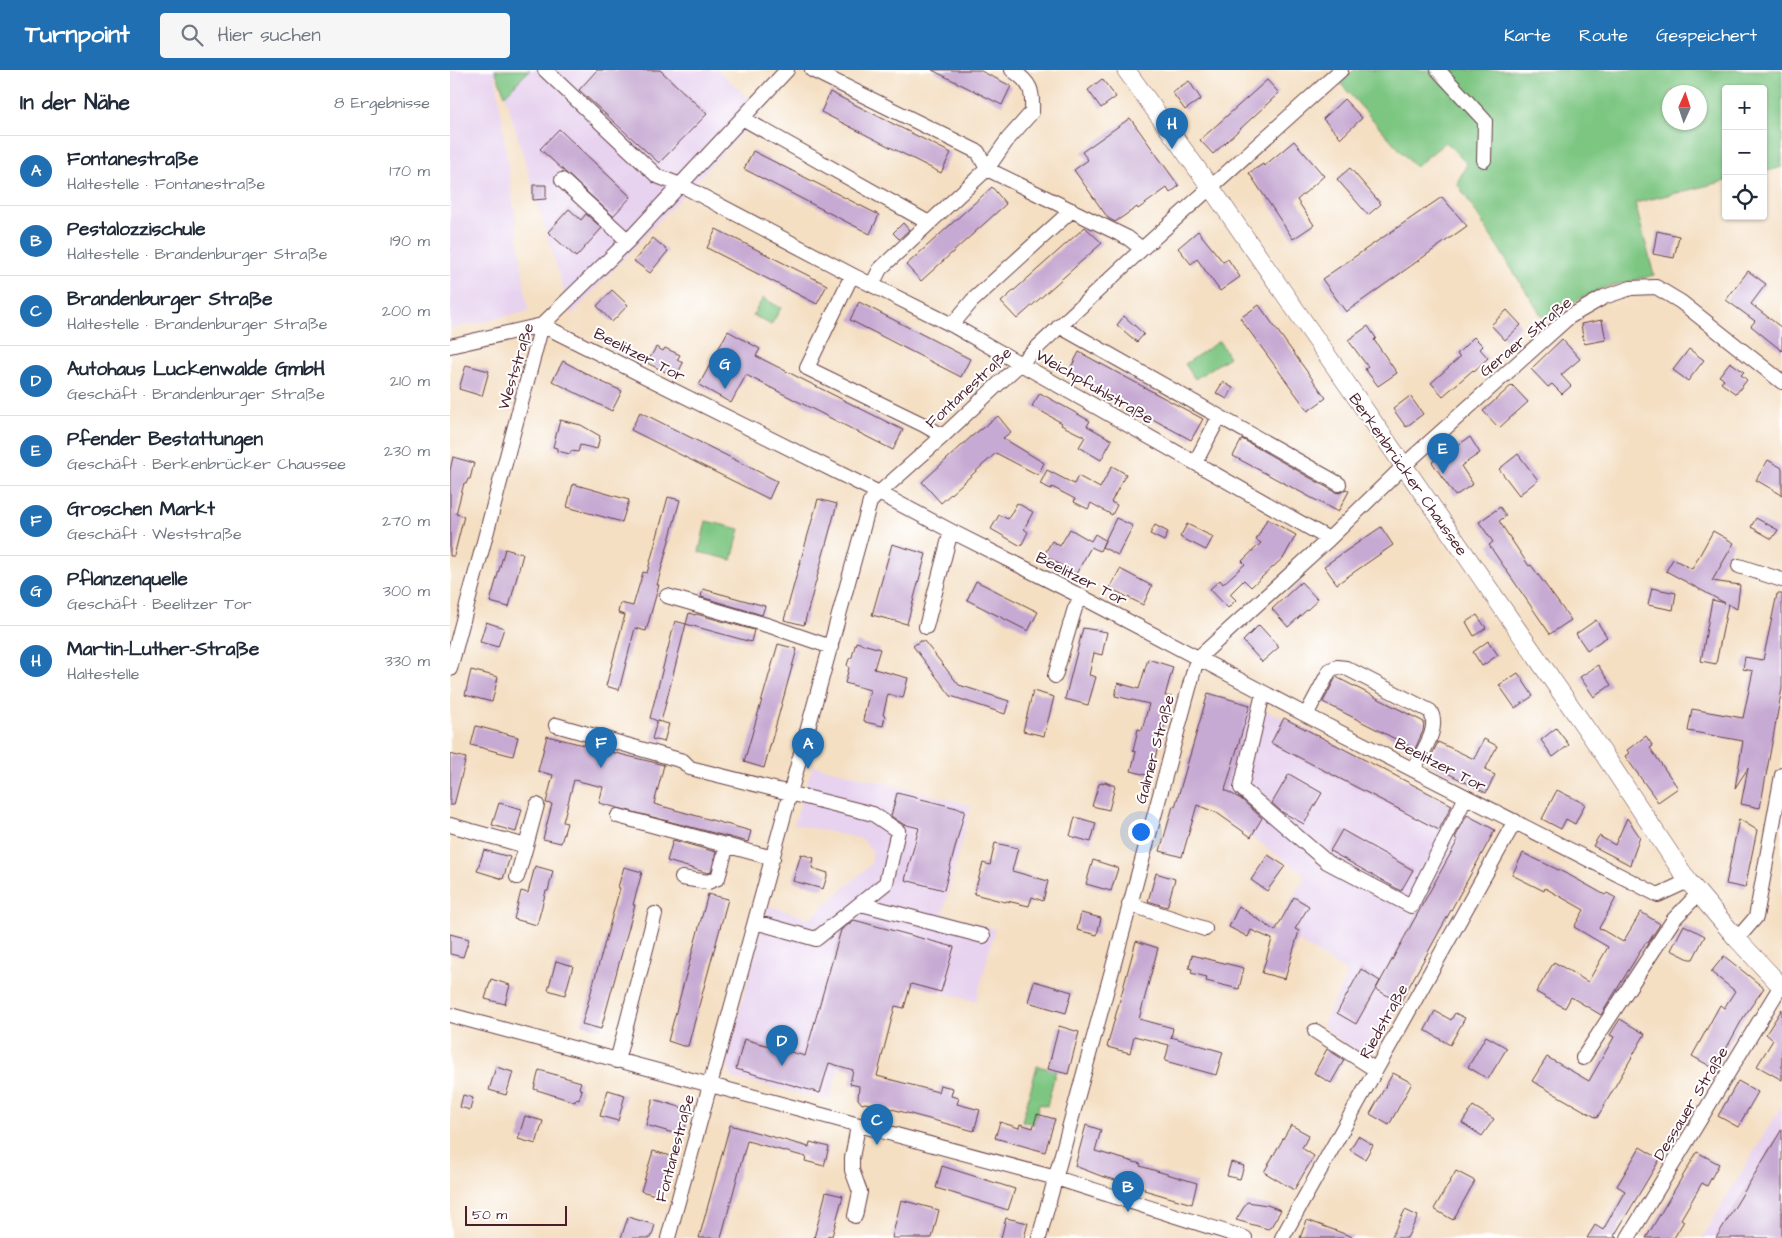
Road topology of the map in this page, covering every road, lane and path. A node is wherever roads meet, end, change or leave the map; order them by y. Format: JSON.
{"nodes":[{"id":1,"x":545,"y":70,"type":"edge"},
{"id":2,"x":787,"y":70,"type":"edge"},
{"id":3,"x":812,"y":70,"type":"edge"},
{"id":4,"x":1012,"y":70,"type":"edge"},
{"id":5,"x":1126,"y":70,"type":"edge"},
{"id":6,"x":1341,"y":70,"type":"edge"},
{"id":7,"x":1438,"y":70,"type":"edge"},
{"id":8,"x":742,"y":118,"type":"junction"},
{"id":9,"x":1484,"y":160,"type":"dead end"},
{"id":10,"x":987,"y":169,"type":"junction"},
{"id":11,"x":562,"y":180,"type":"dead end"},
{"id":12,"x":682,"y":185,"type":"junction"},
{"id":13,"x":1211,"y":188,"type":"junction"},
{"id":14,"x":1072,"y":210,"type":"junction"},
{"id":15,"x":929,"y":223,"type":"junction"},
{"id":16,"x":628,"y":241,"type":"junction"},
{"id":17,"x":1142,"y":249,"type":"junction"},
{"id":18,"x":852,"y":275,"type":"junction"},
{"id":19,"x":872,"y":285,"type":"junction"},
{"id":20,"x":542,"y":325,"type":"junction"},
{"id":21,"x":952,"y":325,"type":"junction"},
{"id":22,"x":1060,"y":326,"type":"junction"},
{"id":23,"x":450,"y":346,"type":"edge"},
{"id":24,"x":1020,"y":363,"type":"junction"},
{"id":25,"x":1782,"y":382,"type":"edge"},
{"id":26,"x":1220,"y":417,"type":"junction"},
{"id":27,"x":942,"y":436,"type":"junction"},
{"id":28,"x":1195,"y":463,"type":"junction"},
{"id":29,"x":1404,"y":467,"type":"junction"},
{"id":30,"x":1339,"y":484,"type":"dead end"},
{"id":31,"x":878,"y":493,"type":"junction"},
{"id":32,"x":951,"y":532,"type":"junction"},
{"id":33,"x":1329,"y":539,"type":"junction"},
{"id":34,"x":1739,"y":566,"type":"dead end"},
{"id":35,"x":1782,"y":580,"type":"edge"},
{"id":36,"x":667,"y":596,"type":"dead end"},
{"id":37,"x":1082,"y":597,"type":"junction"},
{"id":38,"x":926,"y":628,"type":"dead end"},
{"id":39,"x":831,"y":647,"type":"junction"},
{"id":40,"x":1196,"y":659,"type":"junction"},
{"id":41,"x":450,"y":669,"type":"edge"},
{"id":42,"x":1055,"y":676,"type":"dead end"},
{"id":43,"x":1263,"y":693,"type":"junction"},
{"id":44,"x":1306,"y":715,"type":"junction"},
{"id":45,"x":556,"y":725,"type":"dead end"},
{"id":46,"x":1413,"y":770,"type":"junction"},
{"id":47,"x":1782,"y":775,"type":"edge"},
{"id":48,"x":790,"y":794,"type":"junction"},
{"id":49,"x":1466,"y":797,"type":"junction"},
{"id":50,"x":537,"y":805,"type":"dead end"},
{"id":51,"x":618,"y":816,"type":"dead end"},
{"id":52,"x":1516,"y":821,"type":"junction"},
{"id":53,"x":450,"y":825,"type":"edge"},
{"id":54,"x":526,"y":846,"type":"junction"},
{"id":55,"x":727,"y":846,"type":"junction"},
{"id":56,"x":773,"y":858,"type":"junction"},
{"id":57,"x":517,"y":878,"type":"dead end"},
{"id":58,"x":682,"y":878,"type":"dead end"},
{"id":59,"x":1694,"y":887,"type":"junction"},
{"id":60,"x":861,"y":904,"type":"junction"},
{"id":61,"x":1129,"y":904,"type":"junction"},
{"id":62,"x":655,"y":914,"type":"dead end"},
{"id":63,"x":754,"y":922,"type":"junction"},
{"id":64,"x":1205,"y":929,"type":"dead end"},
{"id":65,"x":983,"y":936,"type":"dead end"},
{"id":66,"x":1737,"y":939,"type":"junction"},
{"id":67,"x":1782,"y":986,"type":"edge"},
{"id":68,"x":450,"y":1015,"type":"edge"},
{"id":69,"x":1315,"y":1031,"type":"dead end"},
{"id":70,"x":1583,"y":1058,"type":"dead end"},
{"id":71,"x":617,"y":1061,"type":"junction"},
{"id":72,"x":1376,"y":1070,"type":"junction"},
{"id":73,"x":709,"y":1086,"type":"junction"},
{"id":74,"x":858,"y":1126,"type":"junction"},
{"id":75,"x":1056,"y":1178,"type":"junction"},
{"id":76,"x":855,"y":1216,"type":"dead end"},
{"id":77,"x":668,"y":1238,"type":"edge"},
{"id":78,"x":1039,"y":1238,"type":"edge"},
{"id":79,"x":1245,"y":1238,"type":"edge"},
{"id":80,"x":1282,"y":1238,"type":"edge"},
{"id":81,"x":1628,"y":1238,"type":"edge"}],
"edges":[{"from":1,"to":12,"type":"street","name":"Weichpfuhlstraße"},
{"from":2,"to":8,"type":"street","name":"Weststraße"},
{"from":3,"to":10,"type":"street"},
{"from":4,"to":10,"type":"street"},
{"from":5,"to":13,"type":"main road","name":"Berkenbrücker Chaussee"},
{"from":6,"to":13,"type":"street","name":"Fontanestraße"},
{"from":7,"to":9,"type":"street"},
{"from":8,"to":12,"type":"street","name":"Weststraße"},
{"from":8,"to":15,"type":"street"},
{"from":10,"to":14,"type":"street"},
{"from":10,"to":15,"type":"street"},
{"from":11,"to":16,"type":"street"},
{"from":12,"to":16,"type":"street","name":"Weststraße"},
{"from":12,"to":18,"type":"street","name":"Weichpfuhlstraße"},
{"from":13,"to":17,"type":"street","name":"Fontanestraße"},
{"from":13,"to":29,"type":"main road","name":"Berkenbrücker Chaussee"},
{"from":14,"to":17,"type":"street"},
{"from":14,"to":21,"type":"street"},
{"from":15,"to":19,"type":"street"},
{"from":16,"to":20,"type":"street","name":"Weststraße"},
{"from":17,"to":22,"type":"street","name":"Fontanestraße"},
{"from":18,"to":19,"type":"street","name":"Weichpfuhlstraße"},
{"from":18,"to":27,"type":"street"},
{"from":19,"to":21,"type":"street","name":"Weichpfuhlstraße"},
{"from":20,"to":23,"type":"street"},
{"from":20,"to":31,"type":"street","name":"Beelitzer Tor"},
{"from":20,"to":41,"type":"street","name":"Weststraße"},
{"from":21,"to":24,"type":"street","name":"Weichpfuhlstraße"},
{"from":22,"to":24,"type":"street","name":"Fontanestraße"},
{"from":22,"to":26,"type":"street"},
{"from":24,"to":27,"type":"street","name":"Fontanestraße"},
{"from":24,"to":28,"type":"street","name":"Weichpfuhlstraße"},
{"from":25,"to":29,"type":"street","name":"Geraer Straße"},
{"from":26,"to":28,"type":"street"},
{"from":26,"to":30,"type":"street"},
{"from":27,"to":31,"type":"street","name":"Fontanestraße"},
{"from":28,"to":33,"type":"street","name":"Weichpfuhlstraße"},
{"from":29,"to":33,"type":"street"},
{"from":29,"to":59,"type":"main road","name":"Berkenbrücker Chaussee"},
{"from":31,"to":32,"type":"street","name":"Beelitzer Tor"},
{"from":31,"to":39,"type":"street","name":"Fontanestraße"},
{"from":32,"to":37,"type":"street","name":"Beelitzer Tor"},
{"from":32,"to":38,"type":"street"},
{"from":33,"to":40,"type":"street"},
{"from":34,"to":35,"type":"street"},
{"from":36,"to":39,"type":"street"},
{"from":37,"to":40,"type":"street","name":"Beelitzer Tor"},
{"from":37,"to":42,"type":"street"},
{"from":39,"to":48,"type":"street","name":"Fontanestraße"},
{"from":40,"to":43,"type":"street","name":"Beelitzer Tor"},
{"from":40,"to":61,"type":"street","name":"Galmer Straße"},
{"from":43,"to":44,"type":"street","name":"Beelitzer Tor"},
{"from":43,"to":49,"type":"street"},
{"from":44,"to":46,"type":"street","name":"Beelitzer Tor"},
{"from":44,"to":46,"type":"street"},
{"from":45,"to":48,"type":"street"},
{"from":46,"to":49,"type":"street","name":"Beelitzer Tor"},
{"from":47,"to":66,"type":"street"},
{"from":48,"to":56,"type":"street","name":"Fontanestraße"},
{"from":48,"to":60,"type":"street"},
{"from":49,"to":52,"type":"street","name":"Beelitzer Tor"},
{"from":50,"to":54,"type":"street"},
{"from":51,"to":55,"type":"street"},
{"from":52,"to":59,"type":"street","name":"Beelitzer Tor"},
{"from":52,"to":72,"type":"street","name":"Riedstraße"},
{"from":53,"to":54,"type":"street"},
{"from":54,"to":57,"type":"street"},
{"from":55,"to":56,"type":"street"},
{"from":55,"to":58,"type":"street"},
{"from":56,"to":63,"type":"street","name":"Fontanestraße"},
{"from":59,"to":66,"type":"main road","name":"Berkenbrücker Chaussee"},
{"from":59,"to":70,"type":"street"},
{"from":60,"to":63,"type":"street"},
{"from":60,"to":65,"type":"street"},
{"from":61,"to":64,"type":"street"},
{"from":61,"to":75,"type":"street","name":"Galmer Straße"},
{"from":62,"to":71,"type":"street"},
{"from":63,"to":73,"type":"street","name":"Fontanestraße"},
{"from":66,"to":67,"type":"main road","name":"Berkenbrücker Chaussee"},
{"from":67,"to":81,"type":"street","name":"Dessauer Straße"},
{"from":68,"to":71,"type":"street"},
{"from":69,"to":72,"type":"street"},
{"from":71,"to":73,"type":"street"},
{"from":72,"to":80,"type":"street","name":"Riedstraße"},
{"from":73,"to":74,"type":"street"},
{"from":73,"to":77,"type":"street","name":"Fontanestraße"},
{"from":74,"to":75,"type":"street"},
{"from":74,"to":76,"type":"street"},
{"from":75,"to":78,"type":"street","name":"Galmer Straße"},
{"from":75,"to":79,"type":"street"}]}
